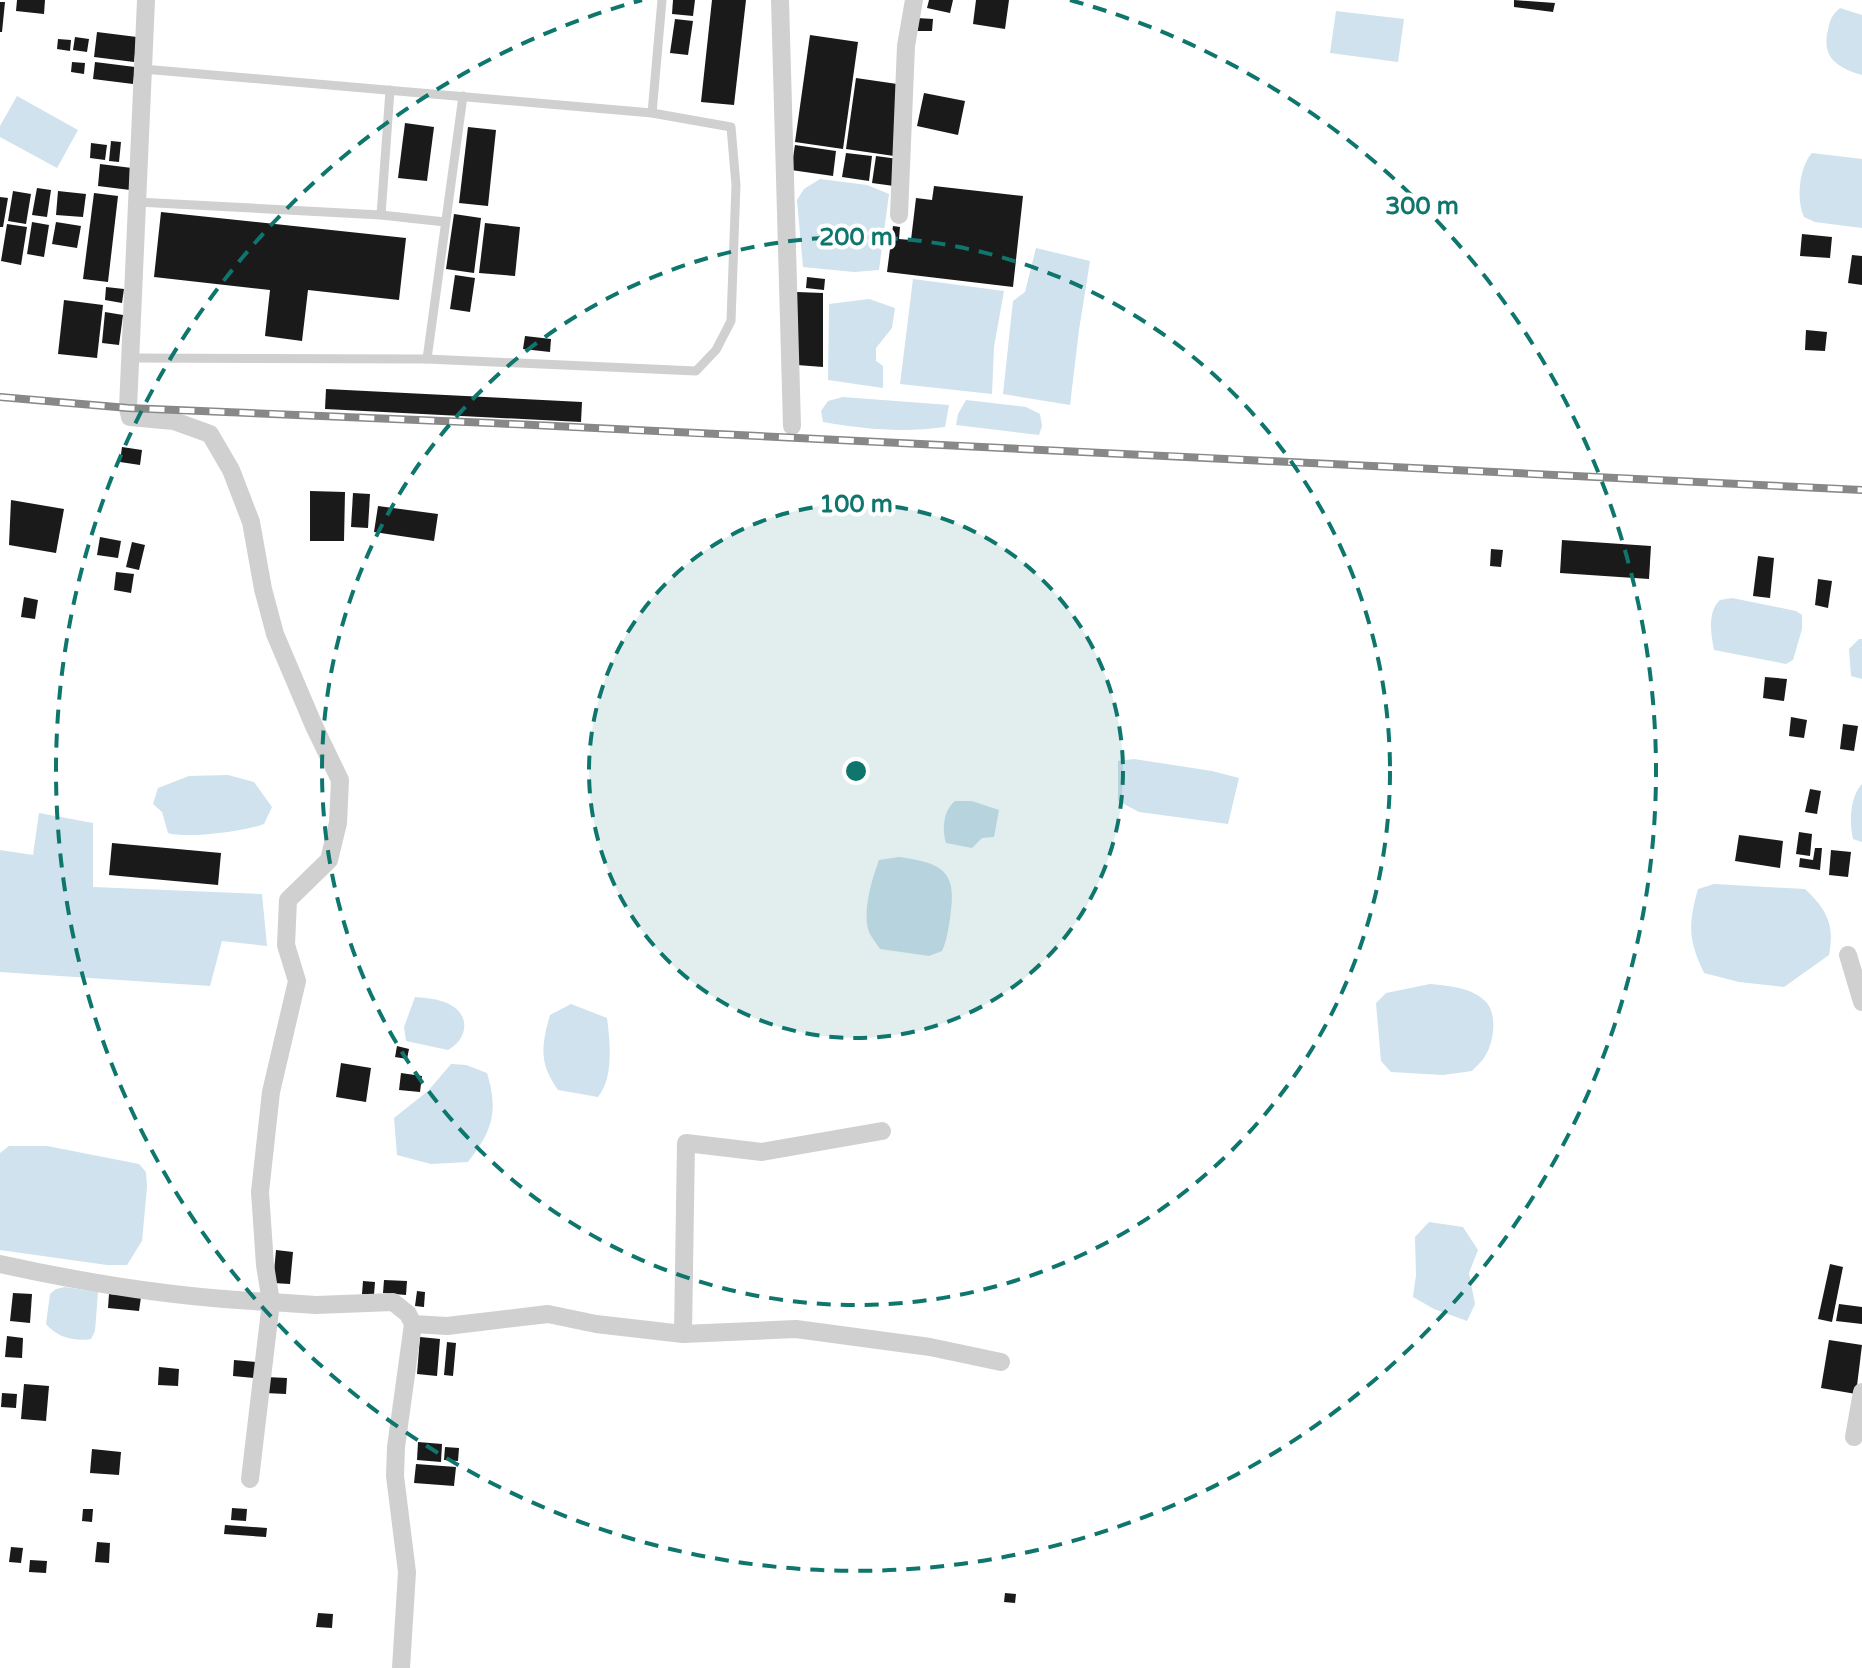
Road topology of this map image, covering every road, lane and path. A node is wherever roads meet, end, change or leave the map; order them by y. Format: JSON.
{"nodes":[{"id":1,"x":146,"y":0,"type":"edge"},
{"id":2,"x":662,"y":0,"type":"edge"},
{"id":3,"x":780,"y":0,"type":"edge"},
{"id":4,"x":914,"y":0,"type":"edge"},
{"id":5,"x":143,"y":69,"type":"junction"},
{"id":6,"x":390,"y":90,"type":"junction"},
{"id":7,"x":463,"y":96,"type":"junction"},
{"id":8,"x":652,"y":113,"type":"junction"},
{"id":9,"x":137,"y":202,"type":"junction"},
{"id":10,"x":381,"y":215,"type":"junction"},
{"id":11,"x":899,"y":215,"type":"dead end"},
{"id":12,"x":445,"y":222,"type":"junction"},
{"id":13,"x":131,"y":358,"type":"junction"},
{"id":14,"x":427,"y":359,"type":"junction"},
{"id":15,"x":792,"y":426,"type":"dead end"},
{"id":16,"x":1848,"y":955,"type":"dead end"},
{"id":17,"x":1862,"y":1002,"type":"edge"},
{"id":18,"x":882,"y":1131,"type":"dead end"},
{"id":19,"x":0,"y":1264,"type":"edge"},
{"id":20,"x":271,"y":1302,"type":"junction"},
{"id":21,"x":413,"y":1324,"type":"junction"},
{"id":22,"x":683,"y":1334,"type":"junction"},
{"id":23,"x":1001,"y":1362,"type":"dead end"},
{"id":24,"x":1862,"y":1392,"type":"edge"},
{"id":25,"x":1854,"y":1437,"type":"dead end"},
{"id":26,"x":250,"y":1479,"type":"dead end"},
{"id":27,"x":401,"y":1668,"type":"edge"}],
"edges":[{"from":1,"to":5,"type":"street"},
{"from":2,"to":8,"type":"lane"},
{"from":3,"to":15,"type":"street"},
{"from":4,"to":11,"type":"street"},
{"from":5,"to":6,"type":"lane"},
{"from":5,"to":9,"type":"street"},
{"from":6,"to":7,"type":"lane"},
{"from":6,"to":10,"type":"lane"},
{"from":7,"to":8,"type":"lane"},
{"from":7,"to":12,"type":"lane"},
{"from":8,"to":14,"type":"lane"},
{"from":9,"to":10,"type":"lane"},
{"from":9,"to":13,"type":"street"},
{"from":10,"to":12,"type":"lane"},
{"from":12,"to":14,"type":"lane"},
{"from":13,"to":14,"type":"lane"},
{"from":13,"to":20,"type":"street"},
{"from":16,"to":17,"type":"street"},
{"from":18,"to":22,"type":"street"},
{"from":19,"to":20,"type":"street"},
{"from":20,"to":21,"type":"street"},
{"from":20,"to":26,"type":"street"},
{"from":21,"to":22,"type":"street"},
{"from":21,"to":27,"type":"street"},
{"from":22,"to":23,"type":"street"},
{"from":24,"to":25,"type":"street"}]}
